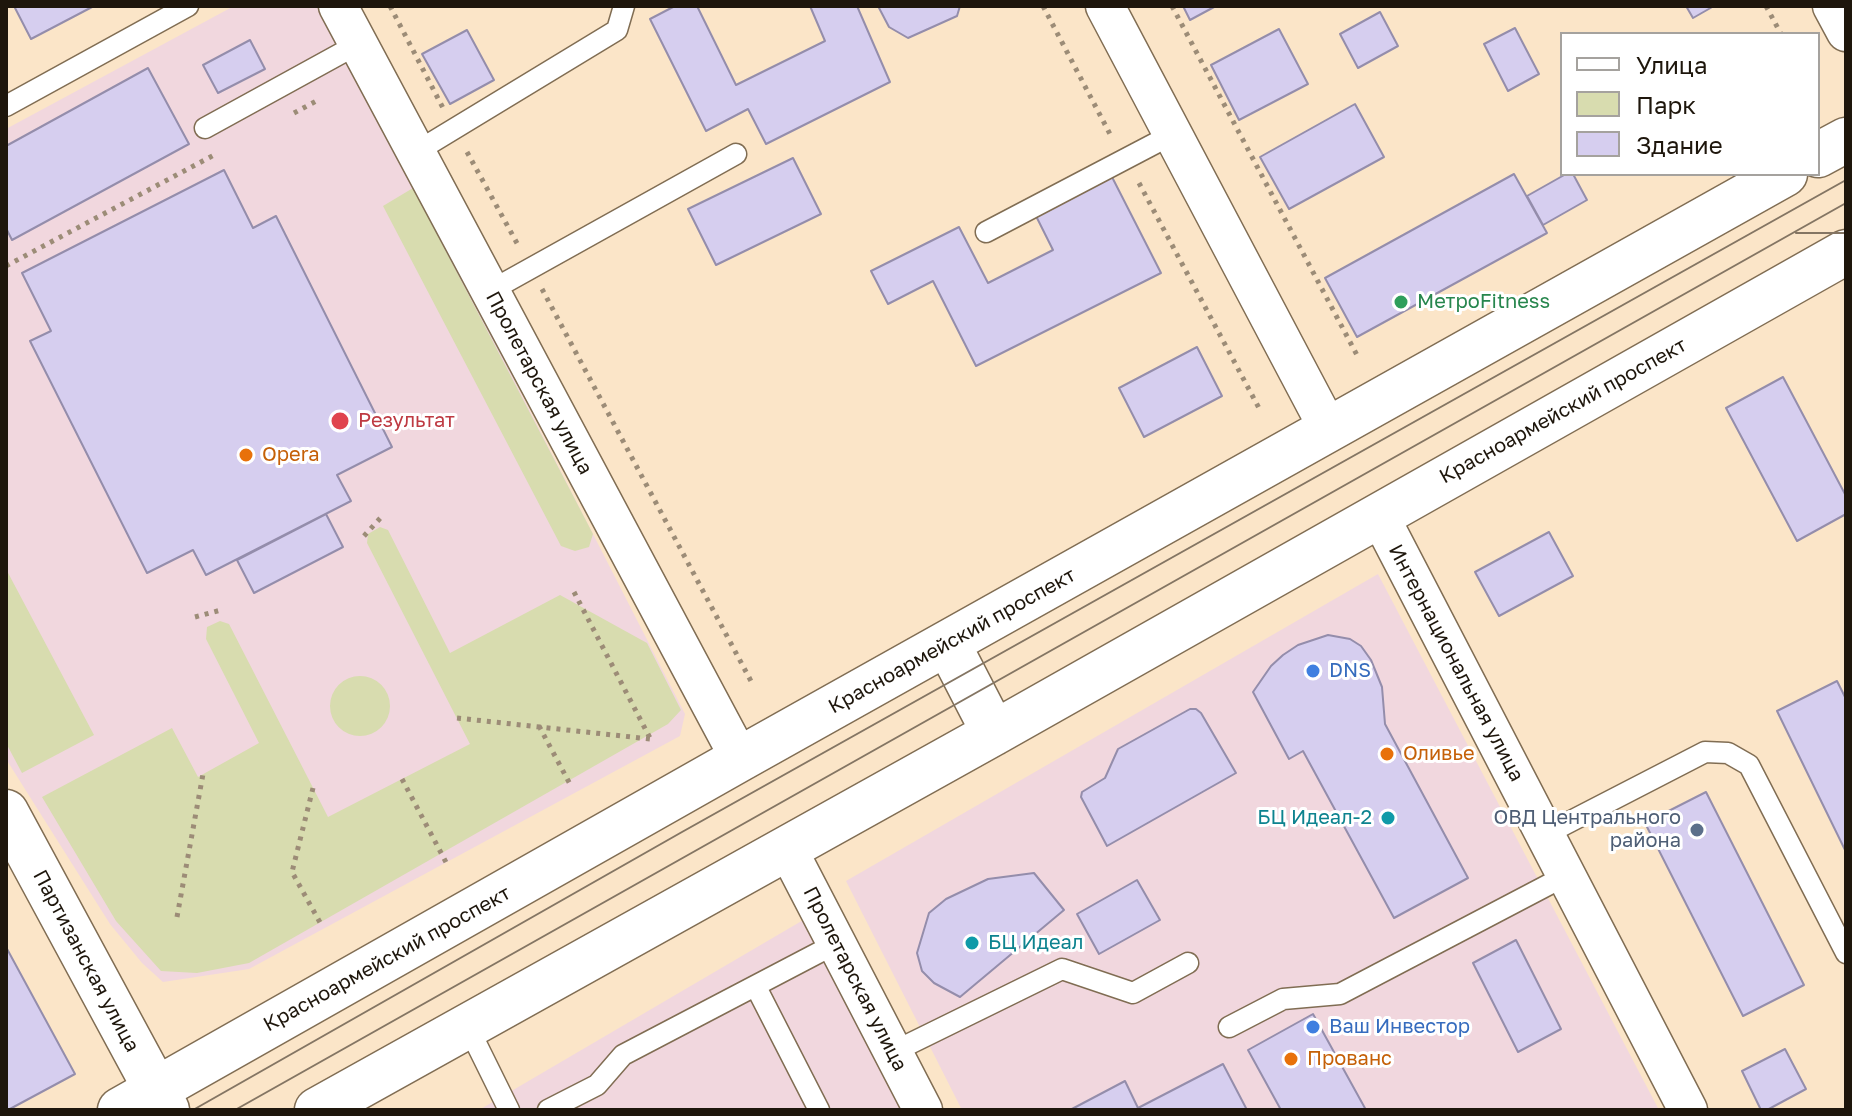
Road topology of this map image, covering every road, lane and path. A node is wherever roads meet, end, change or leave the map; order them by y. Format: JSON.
{"nodes":[{"id":1,"x":188,"y":6,"type":"edge"},
{"id":2,"x":338,"y":6,"type":"edge"},
{"id":3,"x":390,"y":6,"type":"edge"},
{"id":4,"x":624,"y":6,"type":"edge"},
{"id":5,"x":1043,"y":6,"type":"edge"},
{"id":6,"x":1105,"y":6,"type":"edge"},
{"id":7,"x":1172,"y":6,"type":"edge"},
{"id":8,"x":1766,"y":6,"type":"edge"},
{"id":9,"x":1832,"y":6,"type":"edge"},
{"id":10,"x":1780,"y":32,"type":"edge"},
{"id":11,"x":1846,"y":32,"type":"edge"},
{"id":12,"x":358,"y":44,"type":"junction"},
{"id":13,"x":6,"y":106,"type":"edge"},
{"id":14,"x":205,"y":128,"type":"dead end"},
{"id":15,"x":455,"y":129,"type":"junction"},
{"id":16,"x":1173,"y":134,"type":"junction"},
{"id":17,"x":1846,"y":140,"type":"edge"},
{"id":18,"x":226,"y":149,"type":"dead end"},
{"id":19,"x":416,"y":152,"type":"junction"},
{"id":20,"x":736,"y":154,"type":"dead end"},
{"id":21,"x":1820,"y":154,"type":"edge"},
{"id":22,"x":1123,"y":160,"type":"junction"},
{"id":23,"x":1781,"y":176,"type":"edge"},
{"id":24,"x":986,"y":232,"type":"dead end"},
{"id":25,"x":1846,"y":252,"type":"edge"},
{"id":26,"x":6,"y":266,"type":"edge"},
{"id":27,"x":531,"y":269,"type":"junction"},
{"id":28,"x":490,"y":291,"type":"junction"},
{"id":29,"x":1358,"y":357,"type":"dead end"},
{"id":30,"x":1260,"y":410,"type":"dead end"},
{"id":31,"x":1329,"y":430,"type":"junction"},
{"id":32,"x":384,"y":514,"type":"dead end"},
{"id":33,"x":1379,"y":515,"type":"junction"},
{"id":34,"x":364,"y":536,"type":"dead end"},
{"id":35,"x":574,"y":592,"type":"dead end"},
{"id":36,"x":221,"y":610,"type":"dead end"},
{"id":37,"x":195,"y":617,"type":"dead end"},
{"id":38,"x":948,"y":644,"type":"junction"},
{"id":39,"x":752,"y":683,"type":"dead end"},
{"id":40,"x":457,"y":718,"type":"dead end"},
{"id":41,"x":539,"y":726,"type":"junction"},
{"id":42,"x":994,"y":733,"type":"junction"},
{"id":43,"x":740,"y":759,"type":"junction"},
{"id":44,"x":203,"y":774,"type":"dead end"},
{"id":45,"x":402,"y":779,"type":"dead end"},
{"id":46,"x":571,"y":786,"type":"dead end"},
{"id":47,"x":313,"y":788,"type":"dead end"},
{"id":48,"x":6,"y":812,"type":"edge"},
{"id":49,"x":1546,"y":834,"type":"junction"},
{"id":50,"x":787,"y":848,"type":"junction"},
{"id":51,"x":448,"y":866,"type":"dead end"},
{"id":52,"x":1567,"y":875,"type":"junction"},
{"id":53,"x":177,"y":917,"type":"dead end"},
{"id":54,"x":322,"y":926,"type":"dead end"},
{"id":55,"x":837,"y":943,"type":"junction"},
{"id":56,"x":1846,"y":953,"type":"edge"},
{"id":57,"x":1188,"y":963,"type":"dead end"},
{"id":58,"x":756,"y":987,"type":"junction"},
{"id":59,"x":468,"y":1027,"type":"junction"},
{"id":60,"x":1229,"y":1027,"type":"dead end"},
{"id":61,"x":893,"y":1052,"type":"junction"},
{"id":62,"x":148,"y":1103,"type":"edge"},
{"id":63,"x":317,"y":1110,"type":"edge"},
{"id":64,"x":509,"y":1110,"type":"edge"},
{"id":65,"x":548,"y":1110,"type":"edge"},
{"id":66,"x":819,"y":1110,"type":"edge"},
{"id":67,"x":923,"y":1110,"type":"edge"},
{"id":68,"x":1688,"y":1110,"type":"edge"}],
"edges":[{"from":1,"to":13,"type":"lane"},
{"from":2,"to":12,"type":"street","name":"Пролетарская улица"},
{"from":3,"to":15,"type":"path"},
{"from":4,"to":15,"type":"lane"},
{"from":5,"to":22,"type":"path"},
{"from":6,"to":16,"type":"street"},
{"from":7,"to":29,"type":"path"},
{"from":8,"to":10,"type":"path"},
{"from":9,"to":11,"type":"street"},
{"from":12,"to":14,"type":"lane"},
{"from":12,"to":19,"type":"street","name":"Пролетарская улица"},
{"from":15,"to":19,"type":"lane"},
{"from":15,"to":27,"type":"path"},
{"from":16,"to":22,"type":"lane"},
{"from":16,"to":31,"type":"street"},
{"from":17,"to":21,"type":"main road"},
{"from":18,"to":26,"type":"path"},
{"from":19,"to":28,"type":"street","name":"Пролетарская улица"},
{"from":20,"to":27,"type":"lane"},
{"from":22,"to":24,"type":"lane"},
{"from":22,"to":30,"type":"path"},
{"from":23,"to":31,"type":"main road","name":"Красноармейский проспект"},
{"from":25,"to":33,"type":"main road","name":"Красноармейский проспект"},
{"from":27,"to":28,"type":"lane"},
{"from":27,"to":39,"type":"path"},
{"from":28,"to":43,"type":"street","name":"Пролетарская улица"},
{"from":31,"to":38,"type":"main road","name":"Красноармейский проспект"},
{"from":32,"to":34,"type":"path"},
{"from":33,"to":42,"type":"main road","name":"Красноармейский проспект"},
{"from":33,"to":49,"type":"street","name":"Интернациональная улица"},
{"from":35,"to":41,"type":"path"},
{"from":36,"to":37,"type":"path"},
{"from":38,"to":42,"type":"main road"},
{"from":38,"to":43,"type":"main road","name":"Красноармейский проспект"},
{"from":40,"to":41,"type":"path"},
{"from":41,"to":46,"type":"path"},
{"from":42,"to":50,"type":"main road","name":"Красноармейский проспект"},
{"from":43,"to":62,"type":"main road","name":"Красноармейский проспект"},
{"from":44,"to":53,"type":"path"},
{"from":45,"to":51,"type":"path"},
{"from":47,"to":54,"type":"path"},
{"from":48,"to":62,"type":"main road","name":"Партизанская улица"},
{"from":49,"to":52,"type":"street","name":"Интернациональная улица"},
{"from":49,"to":56,"type":"lane"},
{"from":50,"to":55,"type":"street","name":"Пролетарская улица"},
{"from":50,"to":59,"type":"main road","name":"Красноармейский проспект"},
{"from":52,"to":60,"type":"lane"},
{"from":52,"to":68,"type":"street","name":"Интернациональная улица"},
{"from":55,"to":58,"type":"lane"},
{"from":55,"to":61,"type":"street","name":"Пролетарская улица"},
{"from":57,"to":61,"type":"lane"},
{"from":58,"to":65,"type":"lane"},
{"from":58,"to":66,"type":"lane"},
{"from":59,"to":63,"type":"main road","name":"Красноармейский проспект"},
{"from":59,"to":64,"type":"lane"},
{"from":61,"to":67,"type":"street","name":"Пролетарская улица"}]}
